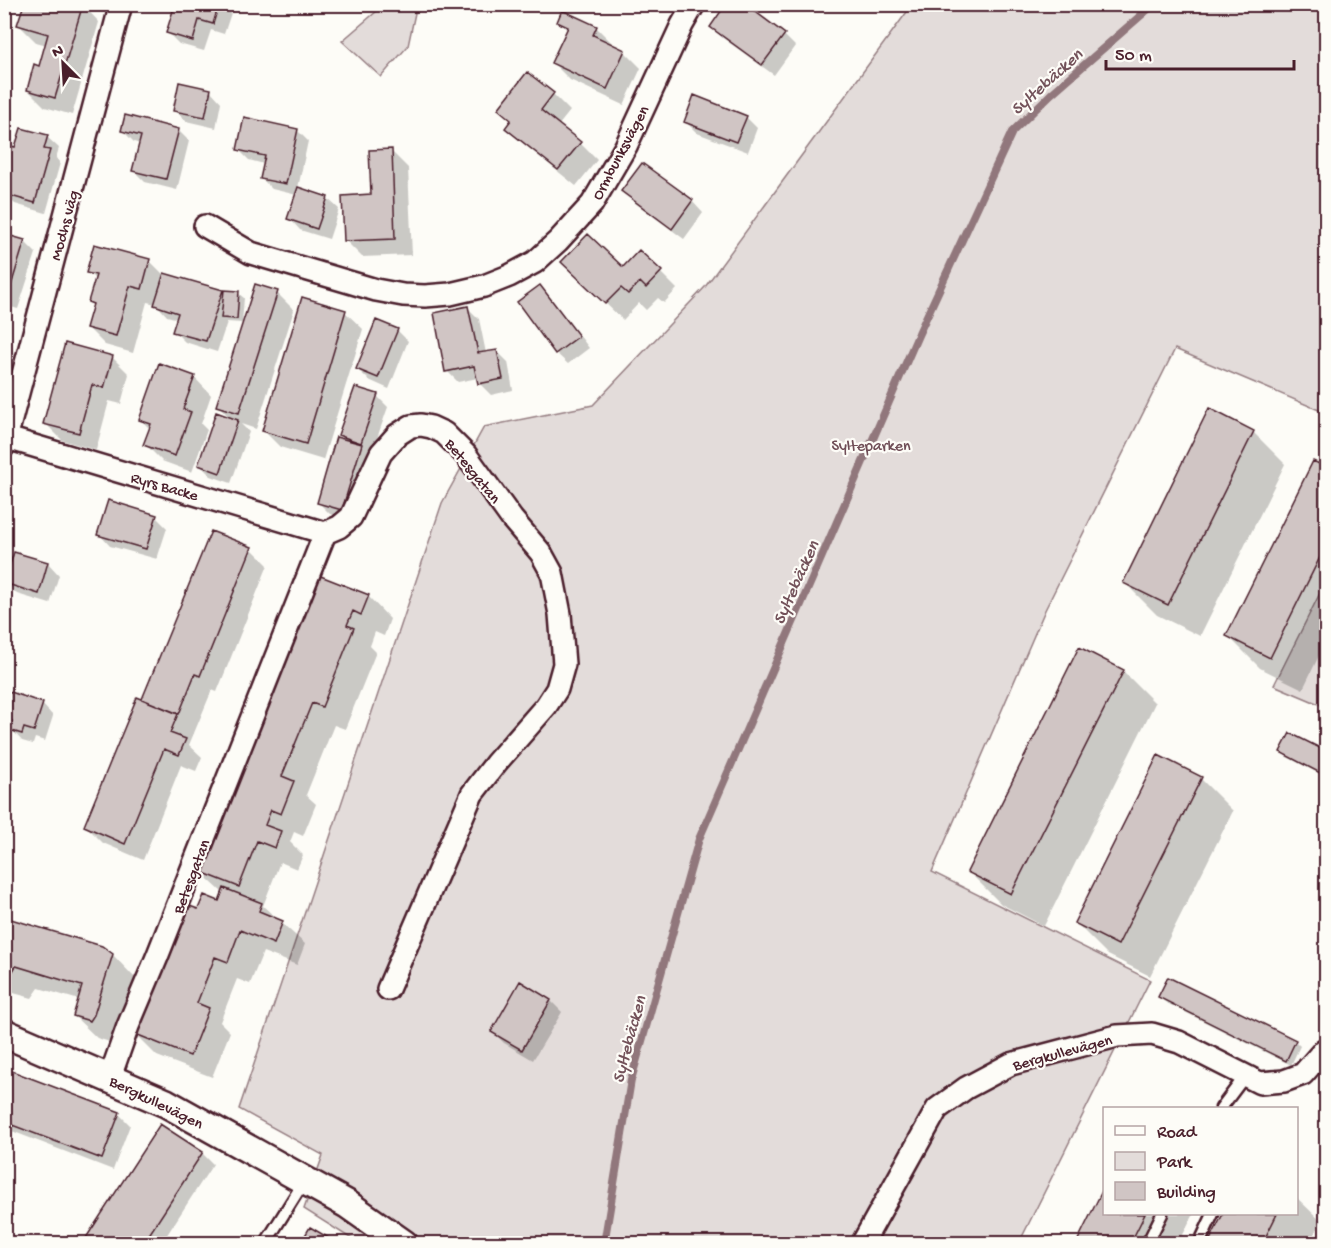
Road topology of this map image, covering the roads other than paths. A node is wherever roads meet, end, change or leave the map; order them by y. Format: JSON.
{"nodes":[{"id":1,"x":121,"y":4,"type":"edge"},
{"id":2,"x":694,"y":4,"type":"edge"},
{"id":3,"x":205,"y":225,"type":"dead end"},
{"id":4,"x":5,"y":440,"type":"edge"},
{"id":5,"x":324,"y":533,"type":"junction"},
{"id":6,"x":388,"y":989,"type":"dead end"},
{"id":7,"x":4,"y":1033,"type":"edge"},
{"id":8,"x":1325,"y":1048,"type":"edge"},
{"id":9,"x":1245,"y":1076,"type":"junction"},
{"id":10,"x":110,"y":1077,"type":"junction"},
{"id":11,"x":1222,"y":1107,"type":"edge"},
{"id":12,"x":305,"y":1180,"type":"junction"},
{"id":13,"x":1162,"y":1215,"type":"edge"},
{"id":14,"x":1213,"y":1215,"type":"edge"},
{"id":15,"x":265,"y":1244,"type":"edge"},
{"id":16,"x":404,"y":1244,"type":"edge"},
{"id":17,"x":862,"y":1244,"type":"edge"},
{"id":18,"x":1147,"y":1244,"type":"edge"},
{"id":19,"x":1199,"y":1244,"type":"edge"}],
"edges":[{"from":1,"to":4,"type":"street","name":"Modhs väg"},
{"from":2,"to":3,"type":"street","name":"Ormbunksvägen"},
{"from":4,"to":5,"type":"street","name":"Ryrs Backe"},
{"from":5,"to":6,"type":"street","name":"Betesgatan"},
{"from":5,"to":10,"type":"street","name":"Betesgatan"},
{"from":7,"to":10,"type":"street","name":"Bergkullevägen"},
{"from":8,"to":9,"type":"street","name":"Bergkullevägen"},
{"from":9,"to":11,"type":"lane"},
{"from":9,"to":17,"type":"street","name":"Bergkullevägen"},
{"from":10,"to":12,"type":"street","name":"Bergkullevägen"},
{"from":12,"to":15,"type":"lane"},
{"from":12,"to":16,"type":"street","name":"Bergkullevägen"},
{"from":13,"to":18,"type":"lane"},
{"from":14,"to":19,"type":"lane"}]}
